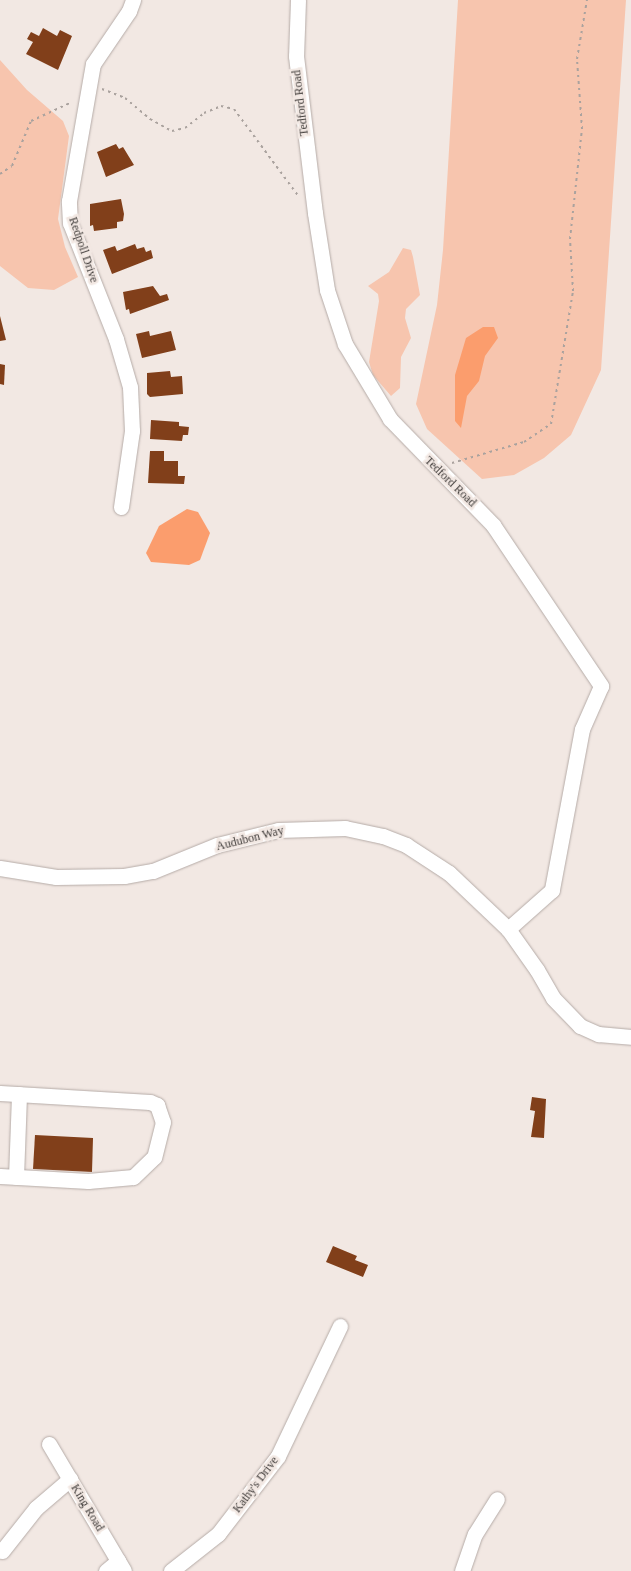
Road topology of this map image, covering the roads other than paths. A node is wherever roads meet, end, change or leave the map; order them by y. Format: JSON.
{"nodes":[{"id":1,"x":133,"y":0,"type":"edge"},
{"id":2,"x":298,"y":0,"type":"edge"},
{"id":3,"x":121,"y":507,"type":"dead end"},
{"id":4,"x":0,"y":868,"type":"edge"},
{"id":5,"x":508,"y":929,"type":"junction"},
{"id":6,"x":631,"y":1037,"type":"edge"},
{"id":7,"x":0,"y":1093,"type":"edge"},
{"id":8,"x":19,"y":1094,"type":"junction"},
{"id":9,"x":0,"y":1176,"type":"edge"},
{"id":10,"x":16,"y":1176,"type":"junction"},
{"id":11,"x":340,"y":1326,"type":"dead end"},
{"id":12,"x":49,"y":1444,"type":"dead end"},
{"id":13,"x":70,"y":1479,"type":"junction"},
{"id":14,"x":497,"y":1499,"type":"dead end"},
{"id":15,"x":2,"y":1551,"type":"dead end"},
{"id":16,"x":121,"y":1566,"type":"edge"},
{"id":17,"x":106,"y":1571,"type":"edge"},
{"id":18,"x":172,"y":1571,"type":"edge"},
{"id":19,"x":462,"y":1571,"type":"edge"}],
"edges":[{"from":1,"to":3,"type":"street","name":"Redpoll Drive"},
{"from":2,"to":5,"type":"street","name":"Tedford Road"},
{"from":4,"to":5,"type":"street","name":"Audubon Way"},
{"from":5,"to":6,"type":"street","name":"Audubon Way"},
{"from":7,"to":8,"type":"street"},
{"from":8,"to":10,"type":"street"},
{"from":8,"to":10,"type":"street"},
{"from":9,"to":10,"type":"street"},
{"from":11,"to":18,"type":"street","name":"Kathy's Drive"},
{"from":12,"to":13,"type":"street","name":"King Road"},
{"from":13,"to":15,"type":"street"},
{"from":13,"to":16,"type":"street","name":"King Road"},
{"from":14,"to":19,"type":"street"},
{"from":16,"to":17,"type":"street"}]}
